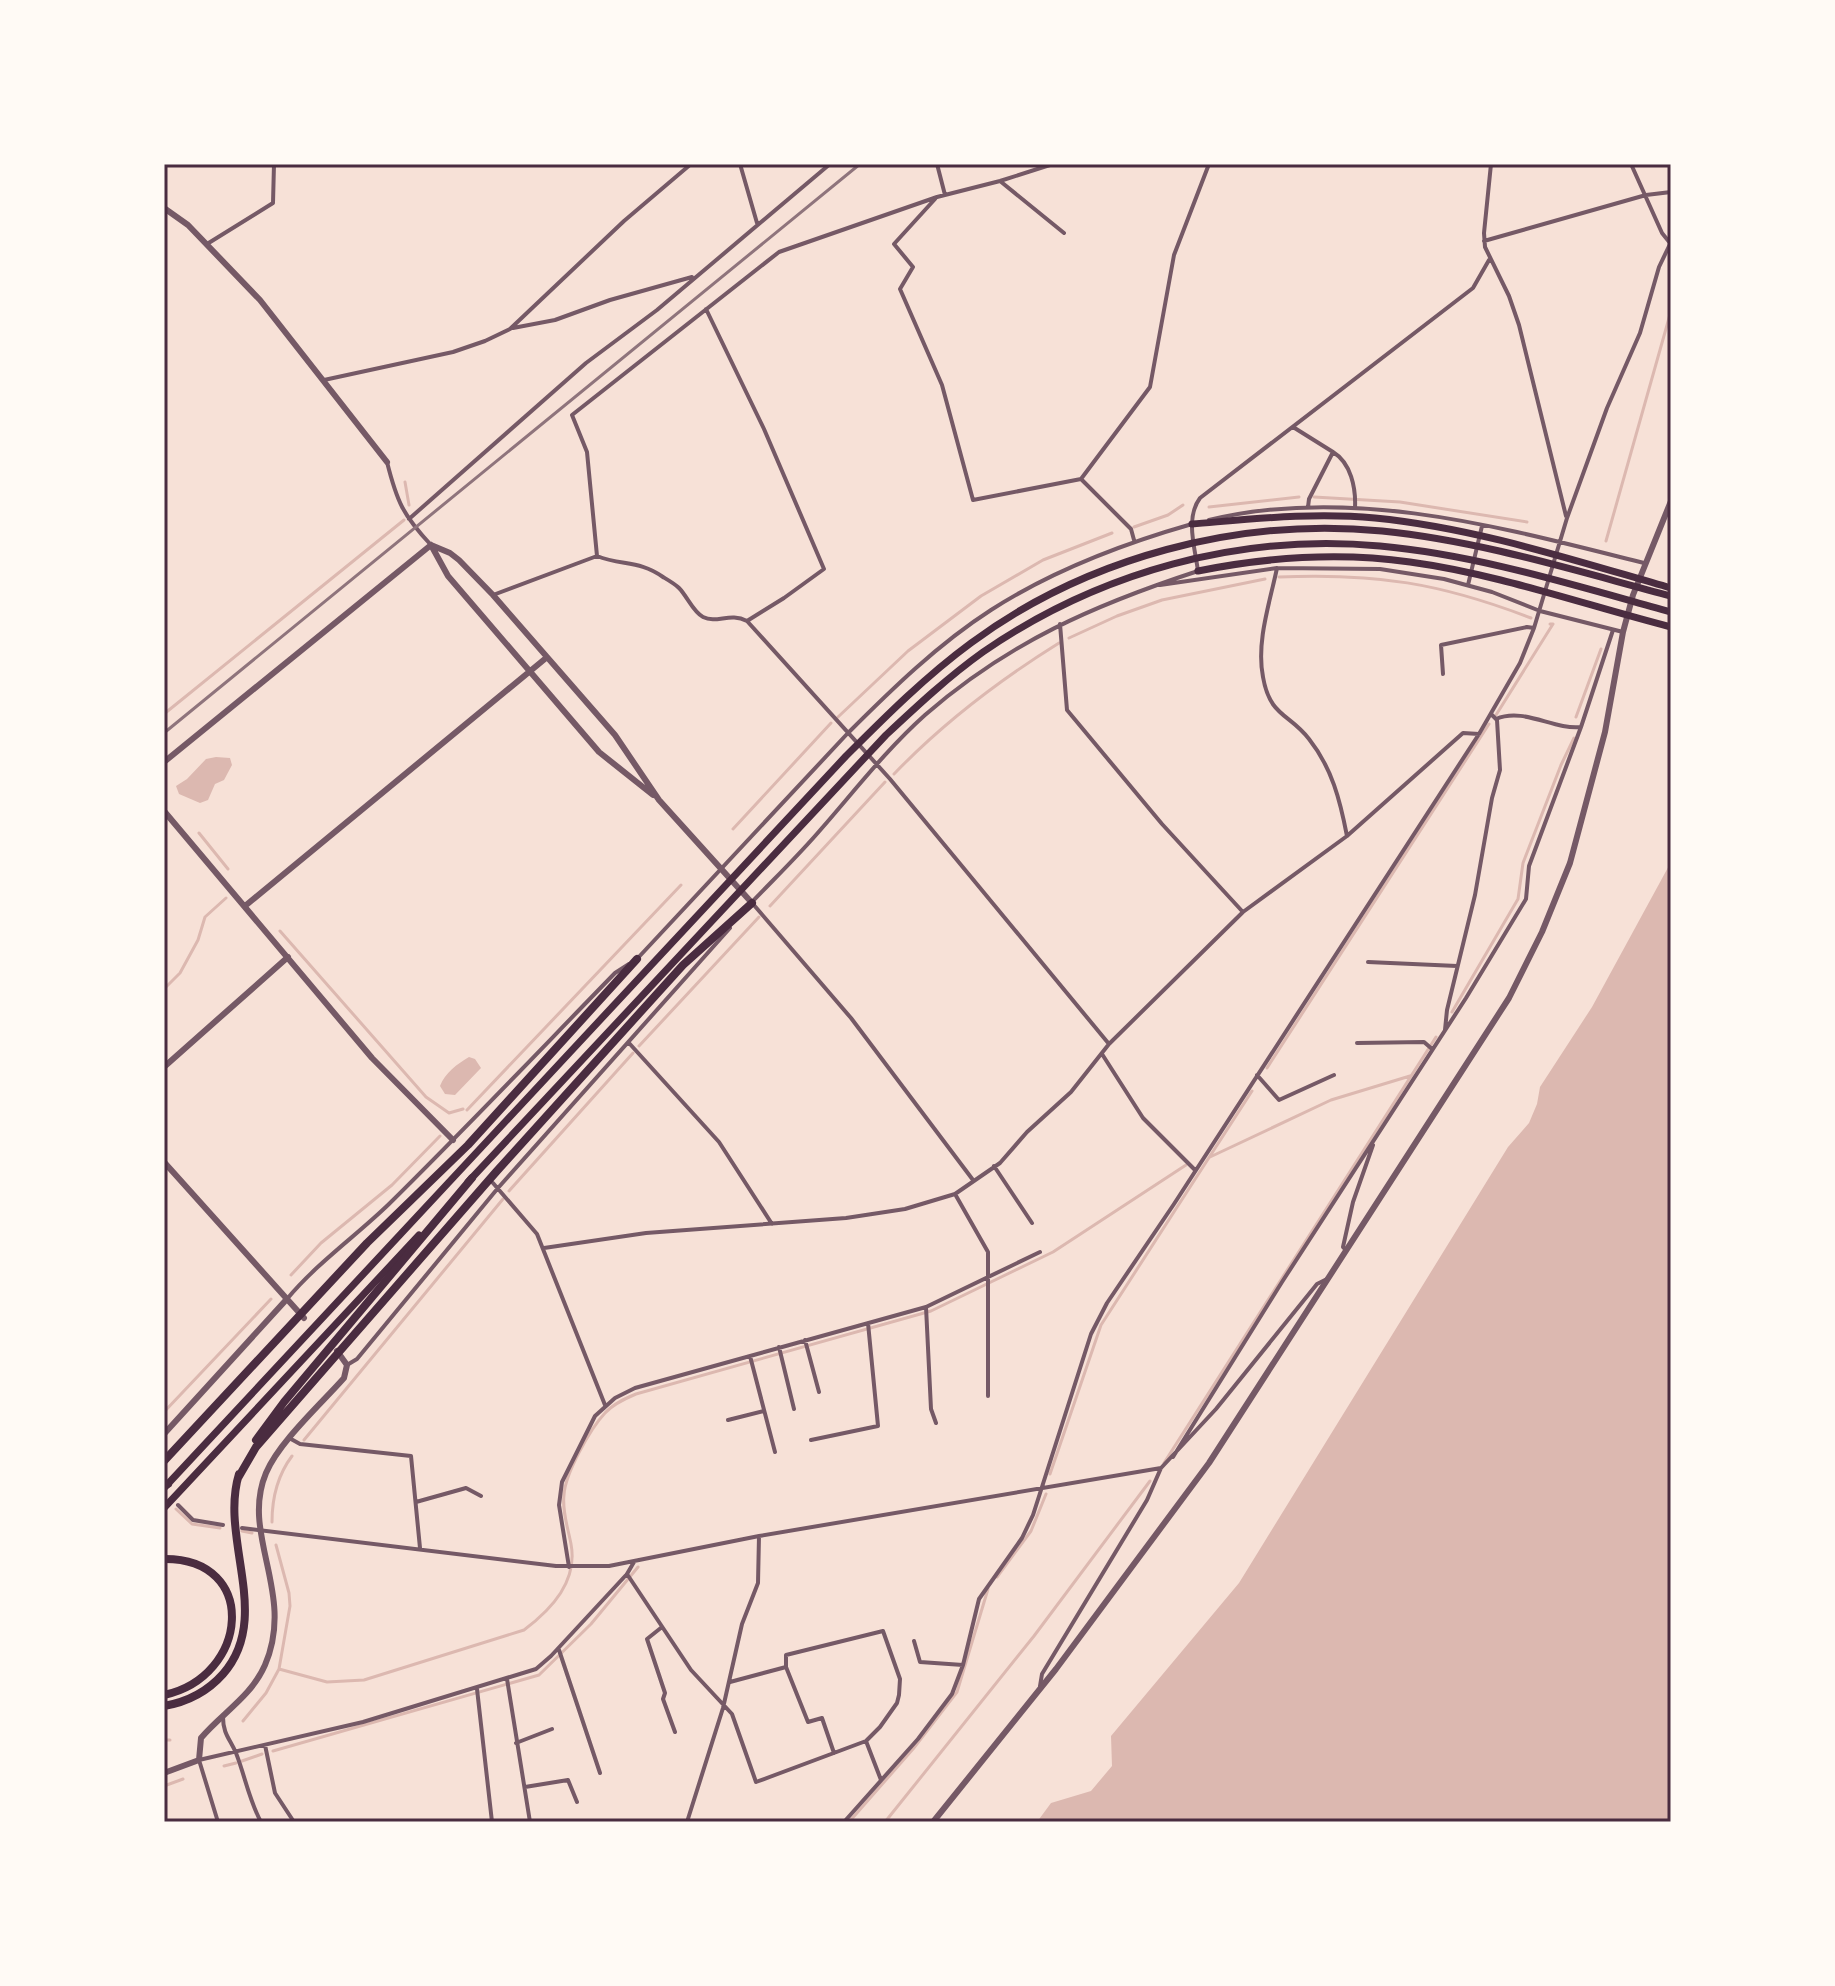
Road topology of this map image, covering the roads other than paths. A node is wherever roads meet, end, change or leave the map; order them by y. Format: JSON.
{"nodes":[{"id":1,"x":274,"y":164,"type":"edge"},
{"id":2,"x":691,"y":164,"type":"edge"},
{"id":3,"x":740,"y":164,"type":"edge"},
{"id":4,"x":830,"y":164,"type":"edge"},
{"id":5,"x":937,"y":164,"type":"edge"},
{"id":6,"x":1053,"y":164,"type":"edge"},
{"id":7,"x":1209,"y":164,"type":"edge"},
{"id":8,"x":1491,"y":164,"type":"edge"},
{"id":9,"x":1631,"y":164,"type":"edge"},
{"id":10,"x":1000,"y":181,"type":"junction"},
{"id":11,"x":1671,"y":192,"type":"edge"},
{"id":12,"x":945,"y":195,"type":"junction"},
{"id":13,"x":1646,"y":195,"type":"junction"},
{"id":14,"x":937,"y":197,"type":"junction"},
{"id":15,"x":164,"y":208,"type":"edge"},
{"id":16,"x":757,"y":224,"type":"junction"},
{"id":17,"x":1064,"y":233,"type":"dead end"},
{"id":18,"x":1484,"y":241,"type":"junction"},
{"id":19,"x":1670,"y":242,"type":"edge"},
{"id":20,"x":207,"y":244,"type":"junction"},
{"id":21,"x":1489,"y":260,"type":"junction"},
{"id":22,"x":695,"y":276,"type":"junction"},
{"id":23,"x":706,"y":309,"type":"junction"},
{"id":24,"x":510,"y":329,"type":"junction"},
{"id":25,"x":321,"y":380,"type":"junction"},
{"id":26,"x":1293,"y":427,"type":"junction"},
{"id":27,"x":1333,"y":452,"type":"junction"},
{"id":28,"x":387,"y":462,"type":"joint"},
{"id":29,"x":1081,"y":479,"type":"junction"},
{"id":30,"x":1671,"y":501,"type":"edge"},
{"id":31,"x":1308,"y":507,"type":"junction"},
{"id":32,"x":1355,"y":508,"type":"junction"},
{"id":33,"x":1567,"y":518,"type":"junction"},
{"id":34,"x":409,"y":519,"type":"junction"},
{"id":35,"x":1192,"y":524,"type":"junction"},
{"id":36,"x":1482,"y":526,"type":"junction"},
{"id":37,"x":1134,"y":541,"type":"junction"},
{"id":38,"x":1559,"y":542,"type":"junction"},
{"id":39,"x":431,"y":545,"type":"junction"},
{"id":40,"x":597,"y":556,"type":"junction"},
{"id":41,"x":1644,"y":563,"type":"junction"},
{"id":42,"x":1277,"y":568,"type":"junction"},
{"id":43,"x":1198,"y":571,"type":"junction"},
{"id":44,"x":1468,"y":585,"type":"junction"},
{"id":45,"x":1150,"y":586,"type":"junction"},
{"id":46,"x":1671,"y":588,"type":"edge"},
{"id":47,"x":493,"y":595,"type":"junction"},
{"id":48,"x":1671,"y":596,"type":"edge"},
{"id":49,"x":1540,"y":611,"type":"junction"},
{"id":50,"x":1671,"y":612,"type":"edge"},
{"id":51,"x":747,"y":621,"type":"junction"},
{"id":52,"x":1060,"y":624,"type":"junction"},
{"id":53,"x":1671,"y":627,"type":"edge"},
{"id":54,"x":1534,"y":628,"type":"junction"},
{"id":55,"x":1613,"y":630,"type":"junction"},
{"id":56,"x":1623,"y":632,"type":"junction"},
{"id":57,"x":546,"y":658,"type":"junction"},
{"id":58,"x":529,"y":672,"type":"junction"},
{"id":59,"x":1443,"y":674,"type":"dead end"},
{"id":60,"x":1494,"y":717,"type":"junction"},
{"id":61,"x":1581,"y":727,"type":"junction"},
{"id":62,"x":847,"y":734,"type":"junction"},
{"id":63,"x":1479,"y":734,"type":"junction"},
{"id":64,"x":164,"y":762,"type":"edge"},
{"id":65,"x":876,"y":764,"type":"junction"},
{"id":66,"x":659,"y":800,"type":"junction"},
{"id":67,"x":164,"y":811,"type":"edge"},
{"id":68,"x":1347,"y":836,"type":"junction"},
{"id":69,"x":720,"y":868,"type":"junction"},
{"id":70,"x":752,"y":903,"type":"junction"},
{"id":71,"x":245,"y":906,"type":"junction"},
{"id":72,"x":1243,"y":912,"type":"junction"},
{"id":73,"x":288,"y":957,"type":"junction"},
{"id":74,"x":637,"y":959,"type":"junction"},
{"id":75,"x":1368,"y":962,"type":"dead end"},
{"id":76,"x":1458,"y":966,"type":"junction"},
{"id":77,"x":1444,"y":1032,"type":"junction"},
{"id":78,"x":629,"y":1043,"type":"junction"},
{"id":79,"x":1357,"y":1043,"type":"dead end"},
{"id":80,"x":1109,"y":1044,"type":"junction"},
{"id":81,"x":1431,"y":1047,"type":"junction"},
{"id":82,"x":1102,"y":1054,"type":"junction"},
{"id":83,"x":164,"y":1067,"type":"edge"},
{"id":84,"x":1257,"y":1075,"type":"junction"},
{"id":85,"x":1334,"y":1075,"type":"dead end"},
{"id":86,"x":1373,"y":1142,"type":"junction"},
{"id":87,"x":455,"y":1143,"type":"junction"},
{"id":88,"x":164,"y":1162,"type":"edge"},
{"id":89,"x":994,"y":1166,"type":"junction"},
{"id":90,"x":1195,"y":1170,"type":"junction"},
{"id":91,"x":472,"y":1178,"type":"junction"},
{"id":92,"x":973,"y":1180,"type":"junction"},
{"id":93,"x":493,"y":1183,"type":"dead end"},
{"id":94,"x":498,"y":1188,"type":"junction"},
{"id":95,"x":955,"y":1194,"type":"junction"},
{"id":96,"x":1032,"y":1223,"type":"dead end"},
{"id":97,"x":772,"y":1224,"type":"junction"},
{"id":98,"x":544,"y":1248,"type":"junction"},
{"id":99,"x":1346,"y":1250,"type":"junction"},
{"id":100,"x":1040,"y":1252,"type":"dead end"},
{"id":101,"x":1329,"y":1278,"type":"junction"},
{"id":102,"x":990,"y":1280,"type":"junction"},
{"id":103,"x":286,"y":1300,"type":"junction"},
{"id":104,"x":926,"y":1311,"type":"junction"},
{"id":105,"x":304,"y":1318,"type":"dead end"},
{"id":106,"x":869,"y":1327,"type":"junction"},
{"id":107,"x":806,"y":1344,"type":"junction"},
{"id":108,"x":336,"y":1351,"type":"dead end"},
{"id":109,"x":780,"y":1351,"type":"junction"},
{"id":110,"x":751,"y":1359,"type":"junction"},
{"id":111,"x":347,"y":1365,"type":"junction"},
{"id":112,"x":819,"y":1392,"type":"dead end"},
{"id":113,"x":988,"y":1396,"type":"dead end"},
{"id":114,"x":605,"y":1405,"type":"junction"},
{"id":115,"x":794,"y":1409,"type":"dead end"},
{"id":116,"x":764,"y":1411,"type":"junction"},
{"id":117,"x":728,"y":1420,"type":"dead end"},
{"id":118,"x":936,"y":1423,"type":"dead end"},
{"id":119,"x":164,"y":1434,"type":"edge"},
{"id":120,"x":291,"y":1439,"type":"junction"},
{"id":121,"x":811,"y":1440,"type":"dead end"},
{"id":122,"x":775,"y":1452,"type":"dead end"},
{"id":123,"x":1173,"y":1457,"type":"junction"},
{"id":124,"x":164,"y":1461,"type":"edge"},
{"id":125,"x":1161,"y":1468,"type":"junction"},
{"id":126,"x":238,"y":1478,"type":"junction"},
{"id":127,"x":165,"y":1486,"type":"edge"},
{"id":128,"x":1043,"y":1488,"type":"junction"},
{"id":129,"x":481,"y":1496,"type":"dead end"},
{"id":130,"x":416,"y":1502,"type":"junction"},
{"id":131,"x":178,"y":1505,"type":"dead end"},
{"id":132,"x":164,"y":1508,"type":"edge"},
{"id":133,"x":223,"y":1525,"type":"dead end"},
{"id":134,"x":242,"y":1528,"type":"dead end"},
{"id":135,"x":261,"y":1529,"type":"junction"},
{"id":136,"x":759,"y":1536,"type":"junction"},
{"id":137,"x":420,"y":1548,"type":"junction"},
{"id":138,"x":164,"y":1559,"type":"edge"},
{"id":139,"x":634,"y":1562,"type":"junction"},
{"id":140,"x":571,"y":1567,"type":"junction"},
{"id":141,"x":629,"y":1576,"type":"junction"},
{"id":142,"x":662,"y":1627,"type":"junction"},
{"id":143,"x":914,"y":1641,"type":"dead end"},
{"id":144,"x":559,"y":1652,"type":"junction"},
{"id":145,"x":963,"y":1665,"type":"junction"},
{"id":146,"x":786,"y":1667,"type":"junction"},
{"id":147,"x":507,"y":1682,"type":"junction"},
{"id":148,"x":730,"y":1682,"type":"junction"},
{"id":149,"x":1040,"y":1689,"type":"junction"},
{"id":150,"x":478,"y":1691,"type":"junction"},
{"id":151,"x":164,"y":1695,"type":"edge"},
{"id":152,"x":164,"y":1706,"type":"edge"},
{"id":153,"x":723,"y":1708,"type":"junction"},
{"id":154,"x":223,"y":1716,"type":"junction"},
{"id":155,"x":552,"y":1729,"type":"dead end"},
{"id":156,"x":675,"y":1732,"type":"dead end"},
{"id":157,"x":866,"y":1741,"type":"junction"},
{"id":158,"x":516,"y":1743,"type":"junction"},
{"id":159,"x":265,"y":1745,"type":"junction"},
{"id":160,"x":235,"y":1750,"type":"junction"},
{"id":161,"x":834,"y":1753,"type":"junction"},
{"id":162,"x":199,"y":1760,"type":"junction"},
{"id":163,"x":164,"y":1773,"type":"edge"},
{"id":164,"x":600,"y":1773,"type":"dead end"},
{"id":165,"x":881,"y":1781,"type":"junction"},
{"id":166,"x":525,"y":1787,"type":"junction"},
{"id":167,"x":577,"y":1802,"type":"dead end"},
{"id":168,"x":218,"y":1822,"type":"edge"},
{"id":169,"x":261,"y":1822,"type":"edge"},
{"id":170,"x":294,"y":1822,"type":"edge"},
{"id":171,"x":492,"y":1822,"type":"edge"},
{"id":172,"x":530,"y":1822,"type":"edge"},
{"id":173,"x":687,"y":1822,"type":"edge"},
{"id":174,"x":844,"y":1822,"type":"edge"},
{"id":175,"x":933,"y":1822,"type":"edge"}],
"edges":[{"from":1,"to":20,"type":"street"},
{"from":2,"to":24,"type":"street"},
{"from":3,"to":16,"type":"street"},
{"from":4,"to":16,"type":"street"},
{"from":5,"to":12,"type":"street"},
{"from":6,"to":10,"type":"street"},
{"from":7,"to":29,"type":"street"},
{"from":8,"to":18,"type":"street"},
{"from":9,"to":13,"type":"street"},
{"from":10,"to":12,"type":"street"},
{"from":10,"to":17,"type":"street"},
{"from":11,"to":13,"type":"street"},
{"from":12,"to":14,"type":"street"},
{"from":13,"to":18,"type":"street"},
{"from":13,"to":19,"type":"street"},
{"from":14,"to":23,"type":"street"},
{"from":14,"to":29,"type":"street"},
{"from":15,"to":20,"type":"street"},
{"from":16,"to":22,"type":"street"},
{"from":18,"to":21,"type":"street"},
{"from":19,"to":33,"type":"street"},
{"from":20,"to":25,"type":"street"},
{"from":21,"to":26,"type":"street"},
{"from":21,"to":33,"type":"street"},
{"from":22,"to":24,"type":"street"},
{"from":22,"to":34,"type":"street"},
{"from":23,"to":40,"type":"street"},
{"from":23,"to":51,"type":"street"},
{"from":24,"to":25,"type":"street"},
{"from":25,"to":28,"type":"street"},
{"from":26,"to":27,"type":"street"},
{"from":26,"to":35,"type":"street"},
{"from":27,"to":31,"type":"street"},
{"from":27,"to":32,"type":"street"},
{"from":28,"to":34,"type":"street"},
{"from":29,"to":37,"type":"street"},
{"from":30,"to":41,"type":"street"},
{"from":31,"to":32,"type":"street"},
{"from":31,"to":35,"type":"street"},
{"from":32,"to":36,"type":"street"},
{"from":33,"to":38,"type":"street"},
{"from":34,"to":39,"type":"street"},
{"from":35,"to":37,"type":"street"},
{"from":35,"to":43,"type":"street"},
{"from":35,"to":46,"type":"highway"},
{"from":36,"to":38,"type":"street"},
{"from":36,"to":44,"type":"street"},
{"from":37,"to":62,"type":"street"},
{"from":38,"to":41,"type":"street"},
{"from":38,"to":49,"type":"street"},
{"from":39,"to":47,"type":"street"},
{"from":39,"to":58,"type":"street"},
{"from":39,"to":64,"type":"street"},
{"from":40,"to":47,"type":"street"},
{"from":40,"to":51,"type":"street"},
{"from":41,"to":56,"type":"street"},
{"from":42,"to":44,"type":"street"},
{"from":42,"to":45,"type":"street"},
{"from":42,"to":68,"type":"street"},
{"from":43,"to":45,"type":"street"},
{"from":43,"to":53,"type":"highway"},
{"from":44,"to":49,"type":"street"},
{"from":45,"to":52,"type":"street"},
{"from":47,"to":57,"type":"street"},
{"from":48,"to":127,"type":"highway"},
{"from":49,"to":54,"type":"street"},
{"from":49,"to":55,"type":"street"},
{"from":50,"to":91,"type":"highway"},
{"from":51,"to":62,"type":"street"},
{"from":52,"to":65,"type":"street"},
{"from":52,"to":72,"type":"street"},
{"from":54,"to":59,"type":"street"},
{"from":54,"to":60,"type":"street"},
{"from":55,"to":56,"type":"street"},
{"from":55,"to":61,"type":"street"},
{"from":56,"to":99,"type":"street"},
{"from":57,"to":58,"type":"street"},
{"from":57,"to":66,"type":"street"},
{"from":58,"to":66,"type":"street"},
{"from":58,"to":71,"type":"street"},
{"from":60,"to":61,"type":"street"},
{"from":60,"to":63,"type":"street"},
{"from":60,"to":76,"type":"street"},
{"from":61,"to":77,"type":"street"},
{"from":62,"to":65,"type":"street"},
{"from":62,"to":69,"type":"street"},
{"from":63,"to":68,"type":"street"},
{"from":63,"to":84,"type":"street"},
{"from":65,"to":70,"type":"street"},
{"from":65,"to":80,"type":"street"},
{"from":66,"to":69,"type":"street"},
{"from":67,"to":71,"type":"street"},
{"from":68,"to":72,"type":"street"},
{"from":69,"to":70,"type":"street"},
{"from":69,"to":74,"type":"street"},
{"from":70,"to":78,"type":"street"},
{"from":70,"to":92,"type":"street"},
{"from":70,"to":126,"type":"highway"},
{"from":71,"to":73,"type":"street"},
{"from":72,"to":80,"type":"street"},
{"from":73,"to":83,"type":"street"},
{"from":73,"to":87,"type":"street"},
{"from":74,"to":87,"type":"street"},
{"from":74,"to":124,"type":"highway"},
{"from":75,"to":76,"type":"street"},
{"from":76,"to":77,"type":"street"},
{"from":77,"to":81,"type":"street"},
{"from":78,"to":94,"type":"street"},
{"from":78,"to":97,"type":"street"},
{"from":79,"to":81,"type":"street"},
{"from":80,"to":82,"type":"street"},
{"from":81,"to":86,"type":"street"},
{"from":82,"to":89,"type":"street"},
{"from":82,"to":90,"type":"street"},
{"from":84,"to":85,"type":"street"},
{"from":84,"to":90,"type":"street"},
{"from":86,"to":99,"type":"street"},
{"from":86,"to":123,"type":"street"},
{"from":87,"to":103,"type":"street"},
{"from":88,"to":103,"type":"street"},
{"from":89,"to":92,"type":"street"},
{"from":89,"to":96,"type":"street"},
{"from":90,"to":128,"type":"street"},
{"from":91,"to":126,"type":"highway"},
{"from":91,"to":132,"type":"highway"},
{"from":92,"to":95,"type":"street"},
{"from":93,"to":94,"type":"street"},
{"from":94,"to":98,"type":"street"},
{"from":94,"to":111,"type":"street"},
{"from":95,"to":97,"type":"street"},
{"from":95,"to":102,"type":"street"},
{"from":97,"to":98,"type":"street"},
{"from":98,"to":114,"type":"street"},
{"from":99,"to":101,"type":"street"},
{"from":100,"to":102,"type":"street"},
{"from":101,"to":123,"type":"street"},
{"from":101,"to":149,"type":"street"},
{"from":102,"to":104,"type":"street"},
{"from":102,"to":113,"type":"street"},
{"from":103,"to":105,"type":"street"},
{"from":103,"to":119,"type":"street"},
{"from":104,"to":106,"type":"street"},
{"from":104,"to":118,"type":"street"},
{"from":106,"to":107,"type":"street"},
{"from":106,"to":121,"type":"street"},
{"from":107,"to":109,"type":"street"},
{"from":107,"to":112,"type":"street"},
{"from":108,"to":111,"type":"street"},
{"from":109,"to":110,"type":"street"},
{"from":109,"to":115,"type":"street"},
{"from":110,"to":114,"type":"street"},
{"from":110,"to":116,"type":"street"},
{"from":111,"to":120,"type":"street"},
{"from":114,"to":140,"type":"street"},
{"from":116,"to":117,"type":"street"},
{"from":116,"to":122,"type":"street"},
{"from":120,"to":130,"type":"street"},
{"from":120,"to":135,"type":"street"},
{"from":123,"to":125,"type":"street"},
{"from":125,"to":128,"type":"street"},
{"from":125,"to":149,"type":"street"},
{"from":126,"to":152,"type":"highway"},
{"from":128,"to":136,"type":"street"},
{"from":128,"to":145,"type":"street"},
{"from":129,"to":130,"type":"street"},
{"from":130,"to":137,"type":"street"},
{"from":131,"to":133,"type":"street"},
{"from":134,"to":135,"type":"street"},
{"from":135,"to":137,"type":"street"},
{"from":135,"to":154,"type":"street"},
{"from":136,"to":139,"type":"street"},
{"from":136,"to":148,"type":"street"},
{"from":137,"to":140,"type":"street"},
{"from":138,"to":151,"type":"highway"},
{"from":139,"to":140,"type":"street"},
{"from":139,"to":141,"type":"street"},
{"from":141,"to":142,"type":"street"},
{"from":141,"to":144,"type":"street"},
{"from":142,"to":153,"type":"street"},
{"from":142,"to":156,"type":"street"},
{"from":143,"to":145,"type":"street"},
{"from":144,"to":147,"type":"street"},
{"from":144,"to":164,"type":"street"},
{"from":145,"to":165,"type":"street"},
{"from":146,"to":148,"type":"street"},
{"from":146,"to":157,"type":"street"},
{"from":146,"to":161,"type":"street"},
{"from":147,"to":150,"type":"street"},
{"from":147,"to":158,"type":"street"},
{"from":148,"to":153,"type":"street"},
{"from":149,"to":175,"type":"street"},
{"from":150,"to":159,"type":"street"},
{"from":150,"to":171,"type":"street"},
{"from":153,"to":161,"type":"street"},
{"from":153,"to":173,"type":"street"},
{"from":154,"to":160,"type":"street"},
{"from":154,"to":162,"type":"street"},
{"from":155,"to":158,"type":"street"},
{"from":157,"to":161,"type":"street"},
{"from":157,"to":165,"type":"street"},
{"from":158,"to":166,"type":"street"},
{"from":159,"to":160,"type":"street"},
{"from":159,"to":170,"type":"street"},
{"from":160,"to":162,"type":"street"},
{"from":160,"to":169,"type":"street"},
{"from":162,"to":163,"type":"street"},
{"from":162,"to":168,"type":"street"},
{"from":165,"to":174,"type":"street"},
{"from":166,"to":167,"type":"street"},
{"from":166,"to":172,"type":"street"}]}
